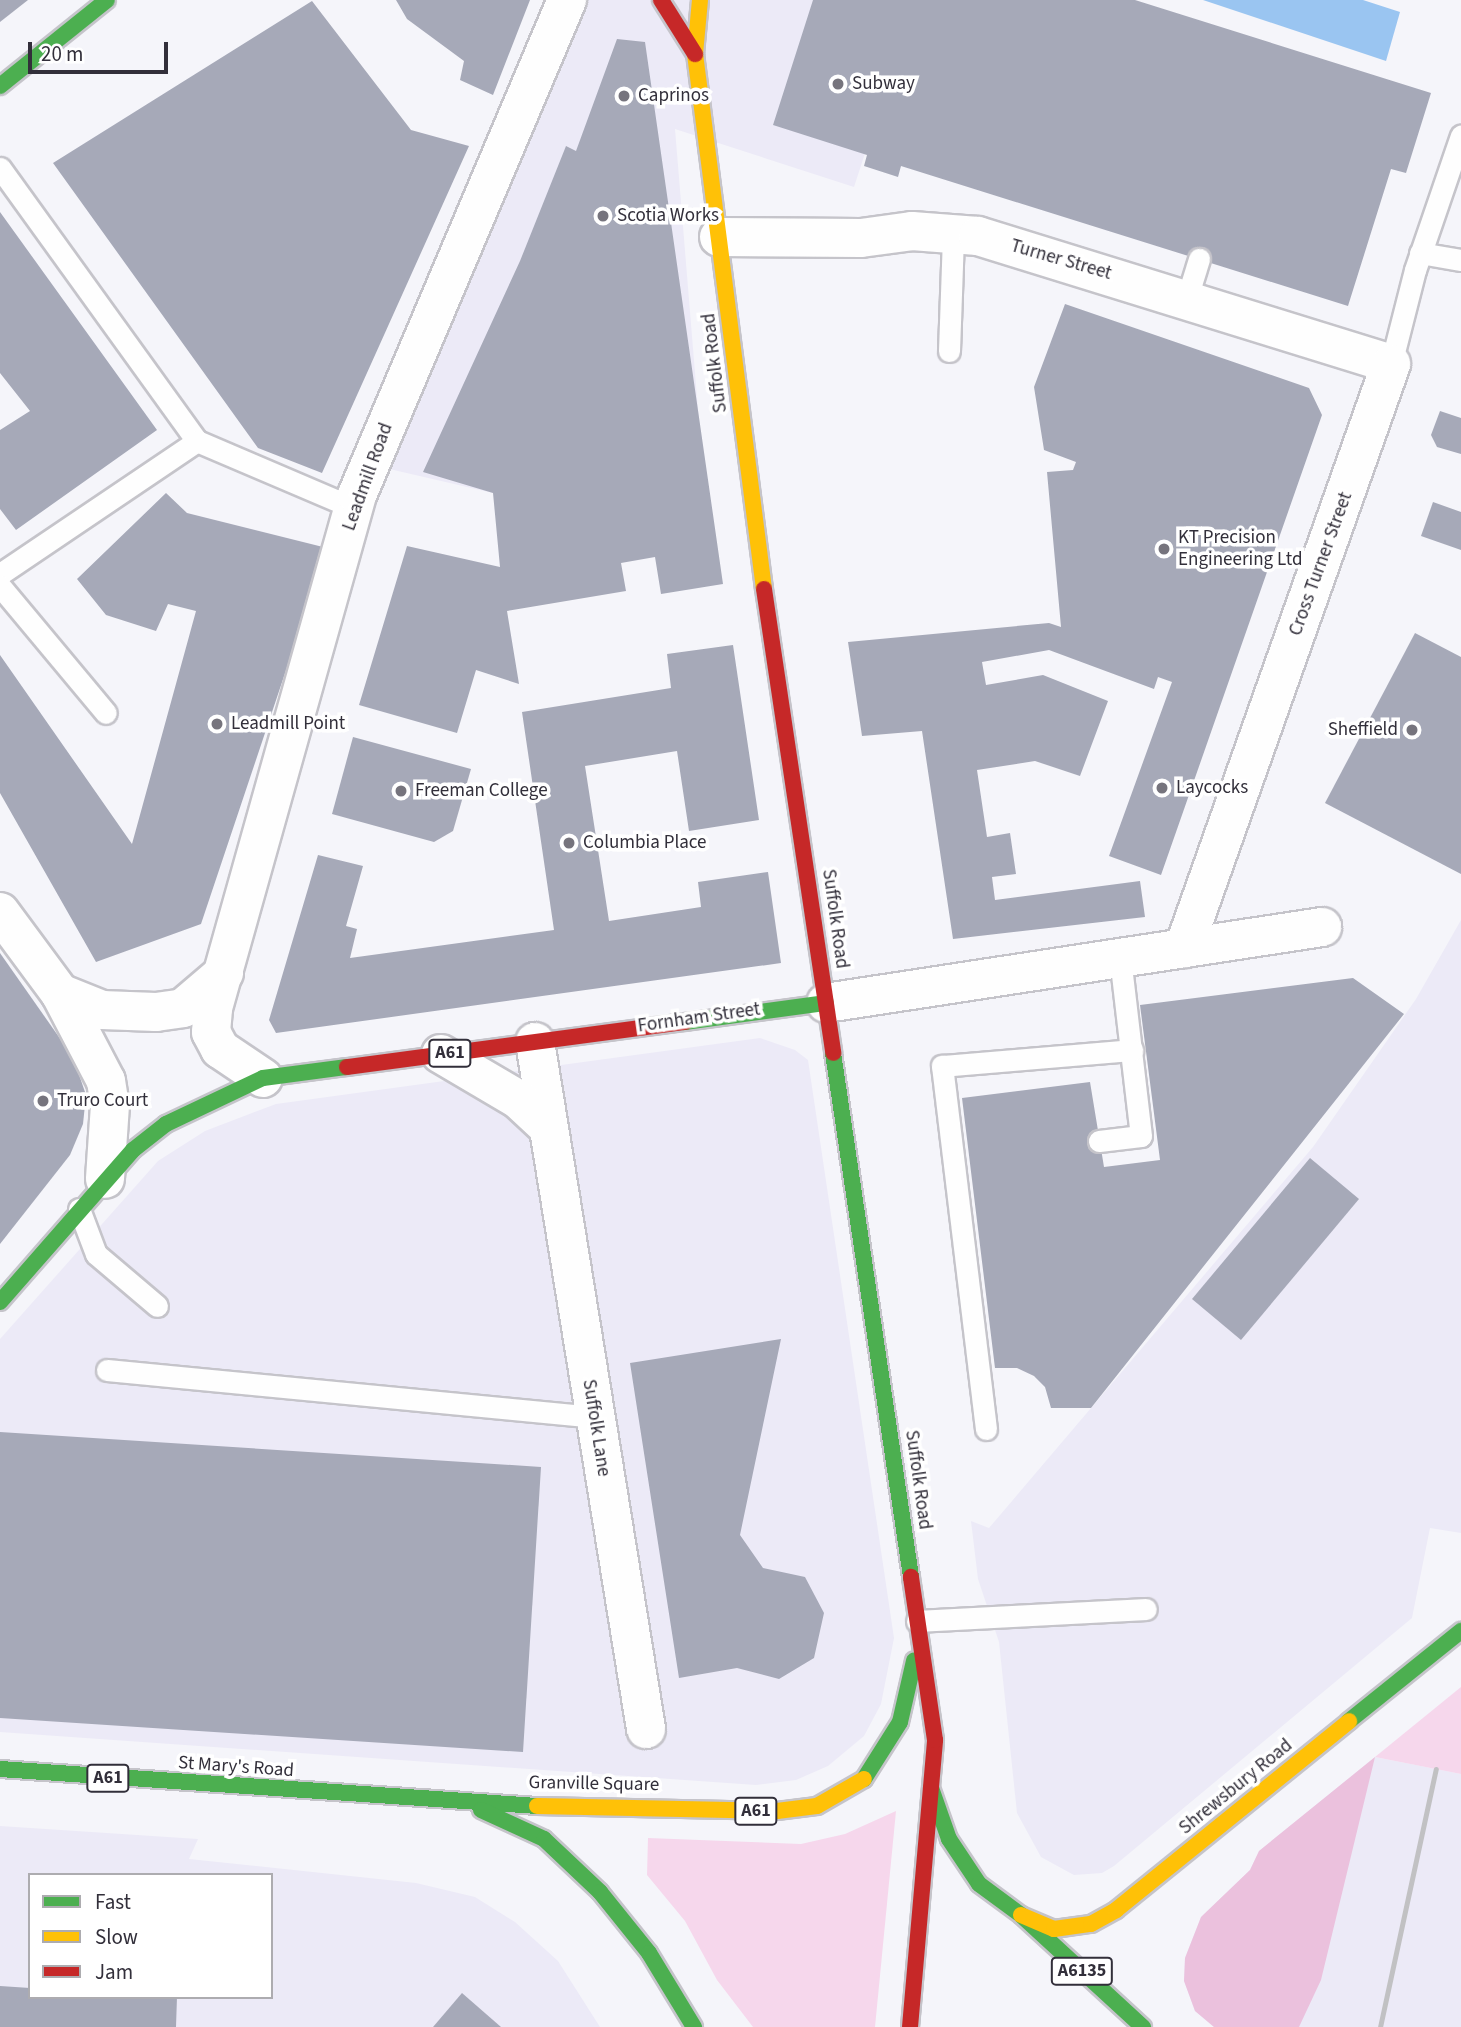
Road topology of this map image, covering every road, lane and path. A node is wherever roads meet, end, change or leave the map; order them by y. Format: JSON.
{"nodes":[{"id":1,"x":107,"y":0,"type":"edge"},
{"id":2,"x":567,"y":0,"type":"edge"},
{"id":3,"x":661,"y":0,"type":"edge"},
{"id":4,"x":700,"y":0,"type":"edge"},
{"id":5,"x":695,"y":54,"type":"junction"},
{"id":6,"x":0,"y":86,"type":"edge"},
{"id":7,"x":1461,"y":136,"type":"edge"},
{"id":8,"x":0,"y":168,"type":"edge"},
{"id":9,"x":953,"y":234,"type":"junction"},
{"id":10,"x":719,"y":237,"type":"junction"},
{"id":11,"x":1420,"y":253,"type":"junction"},
{"id":12,"x":1199,"y":260,"type":"dead end"},
{"id":13,"x":1461,"y":260,"type":"edge"},
{"id":14,"x":1187,"y":298,"type":"junction"},
{"id":15,"x":949,"y":351,"type":"dead end"},
{"id":16,"x":1391,"y":364,"type":"junction"},
{"id":17,"x":197,"y":441,"type":"junction"},
{"id":18,"x":354,"y":508,"type":"junction"},
{"id":19,"x":0,"y":574,"type":"edge"},
{"id":20,"x":0,"y":586,"type":"edge"},
{"id":21,"x":106,"y":713,"type":"dead end"},
{"id":22,"x":0,"y":912,"type":"edge"},
{"id":23,"x":1322,"y":927,"type":"dead end"},
{"id":24,"x":1184,"y":948,"type":"junction"},
{"id":25,"x":1119,"y":958,"type":"junction"},
{"id":26,"x":224,"y":972,"type":"junction"},
{"id":27,"x":60,"y":993,"type":"junction"},
{"id":28,"x":826,"y":1003,"type":"junction"},
{"id":29,"x":535,"y":1042,"type":"junction"},
{"id":30,"x":1132,"y":1049,"type":"junction"},
{"id":31,"x":441,"y":1054,"type":"junction"},
{"id":32,"x":264,"y":1078,"type":"junction"},
{"id":33,"x":548,"y":1127,"type":"junction"},
{"id":34,"x":1099,"y":1141,"type":"dead end"},
{"id":35,"x":105,"y":1179,"type":"junction"},
{"id":36,"x":79,"y":1209,"type":"junction"},
{"id":37,"x":0,"y":1302,"type":"edge"},
{"id":38,"x":157,"y":1306,"type":"dead end"},
{"id":39,"x":107,"y":1370,"type":"dead end"},
{"id":40,"x":594,"y":1417,"type":"junction"},
{"id":41,"x":986,"y":1429,"type":"dead end"},
{"id":42,"x":1146,"y":1609,"type":"dead end"},
{"id":43,"x":917,"y":1621,"type":"junction"},
{"id":44,"x":1461,"y":1631,"type":"edge"},
{"id":45,"x":646,"y":1729,"type":"dead end"},
{"id":46,"x":0,"y":1769,"type":"edge"},
{"id":47,"x":931,"y":1788,"type":"junction"},
{"id":48,"x":469,"y":1804,"type":"junction"},
{"id":49,"x":1021,"y":1915,"type":"junction"},
{"id":50,"x":694,"y":2027,"type":"edge"},
{"id":51,"x":910,"y":2027,"type":"edge"},
{"id":52,"x":1143,"y":2027,"type":"edge"}],
"edges":[{"from":1,"to":6,"type":"main road"},
{"from":2,"to":18,"type":"street","name":"Leadmill Road"},
{"from":3,"to":5,"type":"main road","name":"Suffolk Road","number":"A61"},
{"from":4,"to":5,"type":"main road","name":"Suffolk Road","number":"A61"},
{"from":5,"to":10,"type":"main road","name":"Suffolk Road","number":"A61"},
{"from":7,"to":11,"type":"lane","name":"Cross Turner Street"},
{"from":8,"to":17,"type":"lane"},
{"from":9,"to":10,"type":"street","name":"Turner Street"},
{"from":9,"to":14,"type":"street","name":"Turner Street"},
{"from":9,"to":15,"type":"lane"},
{"from":10,"to":28,"type":"main road","name":"Suffolk Road","number":"A61"},
{"from":11,"to":13,"type":"lane"},
{"from":11,"to":16,"type":"lane","name":"Cross Turner Street"},
{"from":12,"to":14,"type":"lane"},
{"from":14,"to":16,"type":"street","name":"Turner Street"},
{"from":16,"to":24,"type":"street","name":"Cross Turner Street"},
{"from":17,"to":18,"type":"lane"},
{"from":17,"to":19,"type":"lane"},
{"from":18,"to":26,"type":"street","name":"Leadmill Road"},
{"from":20,"to":21,"type":"lane"},
{"from":22,"to":27,"type":"street"},
{"from":23,"to":24,"type":"street","name":"Fornham Street"},
{"from":24,"to":25,"type":"street","name":"Fornham Street"},
{"from":25,"to":28,"type":"street","name":"Fornham Street"},
{"from":25,"to":30,"type":"lane"},
{"from":26,"to":27,"type":"street"},
{"from":26,"to":32,"type":"street","name":"Leadmill Road"},
{"from":27,"to":35,"type":"street"},
{"from":28,"to":29,"type":"main road","name":"Fornham Street","number":"A61"},
{"from":28,"to":43,"type":"main road","name":"Suffolk Road","number":"A61"},
{"from":29,"to":31,"type":"main road","name":"Fornham Street","number":"A61"},
{"from":29,"to":33,"type":"street","name":"Suffolk Lane"},
{"from":30,"to":34,"type":"lane"},
{"from":30,"to":41,"type":"lane"},
{"from":31,"to":32,"type":"main road","name":"Fornham Street","number":"A61"},
{"from":31,"to":33,"type":"street"},
{"from":32,"to":35,"type":"main road","name":"Fornham Street","number":"A61"},
{"from":33,"to":40,"type":"street","name":"Suffolk Lane"},
{"from":35,"to":36,"type":"main road","number":"A61"},
{"from":36,"to":37,"type":"main road","number":"A61"},
{"from":36,"to":38,"type":"lane"},
{"from":39,"to":40,"type":"lane"},
{"from":40,"to":45,"type":"street","name":"Suffolk Lane"},
{"from":42,"to":43,"type":"lane"},
{"from":43,"to":47,"type":"main road","name":"Suffolk Road","number":"A61"},
{"from":43,"to":48,"type":"main road","name":"Granville Square","number":"A61"},
{"from":44,"to":49,"type":"main road","name":"Shrewsbury Road"},
{"from":46,"to":48,"type":"main road","name":"St Mary's Road","number":"A61"},
{"from":47,"to":49,"type":"main road","number":"A6135"},
{"from":47,"to":51,"type":"main road","number":"A61"},
{"from":48,"to":50,"type":"main road","number":"A61"},
{"from":49,"to":52,"type":"main road","number":"A6135"}]}
